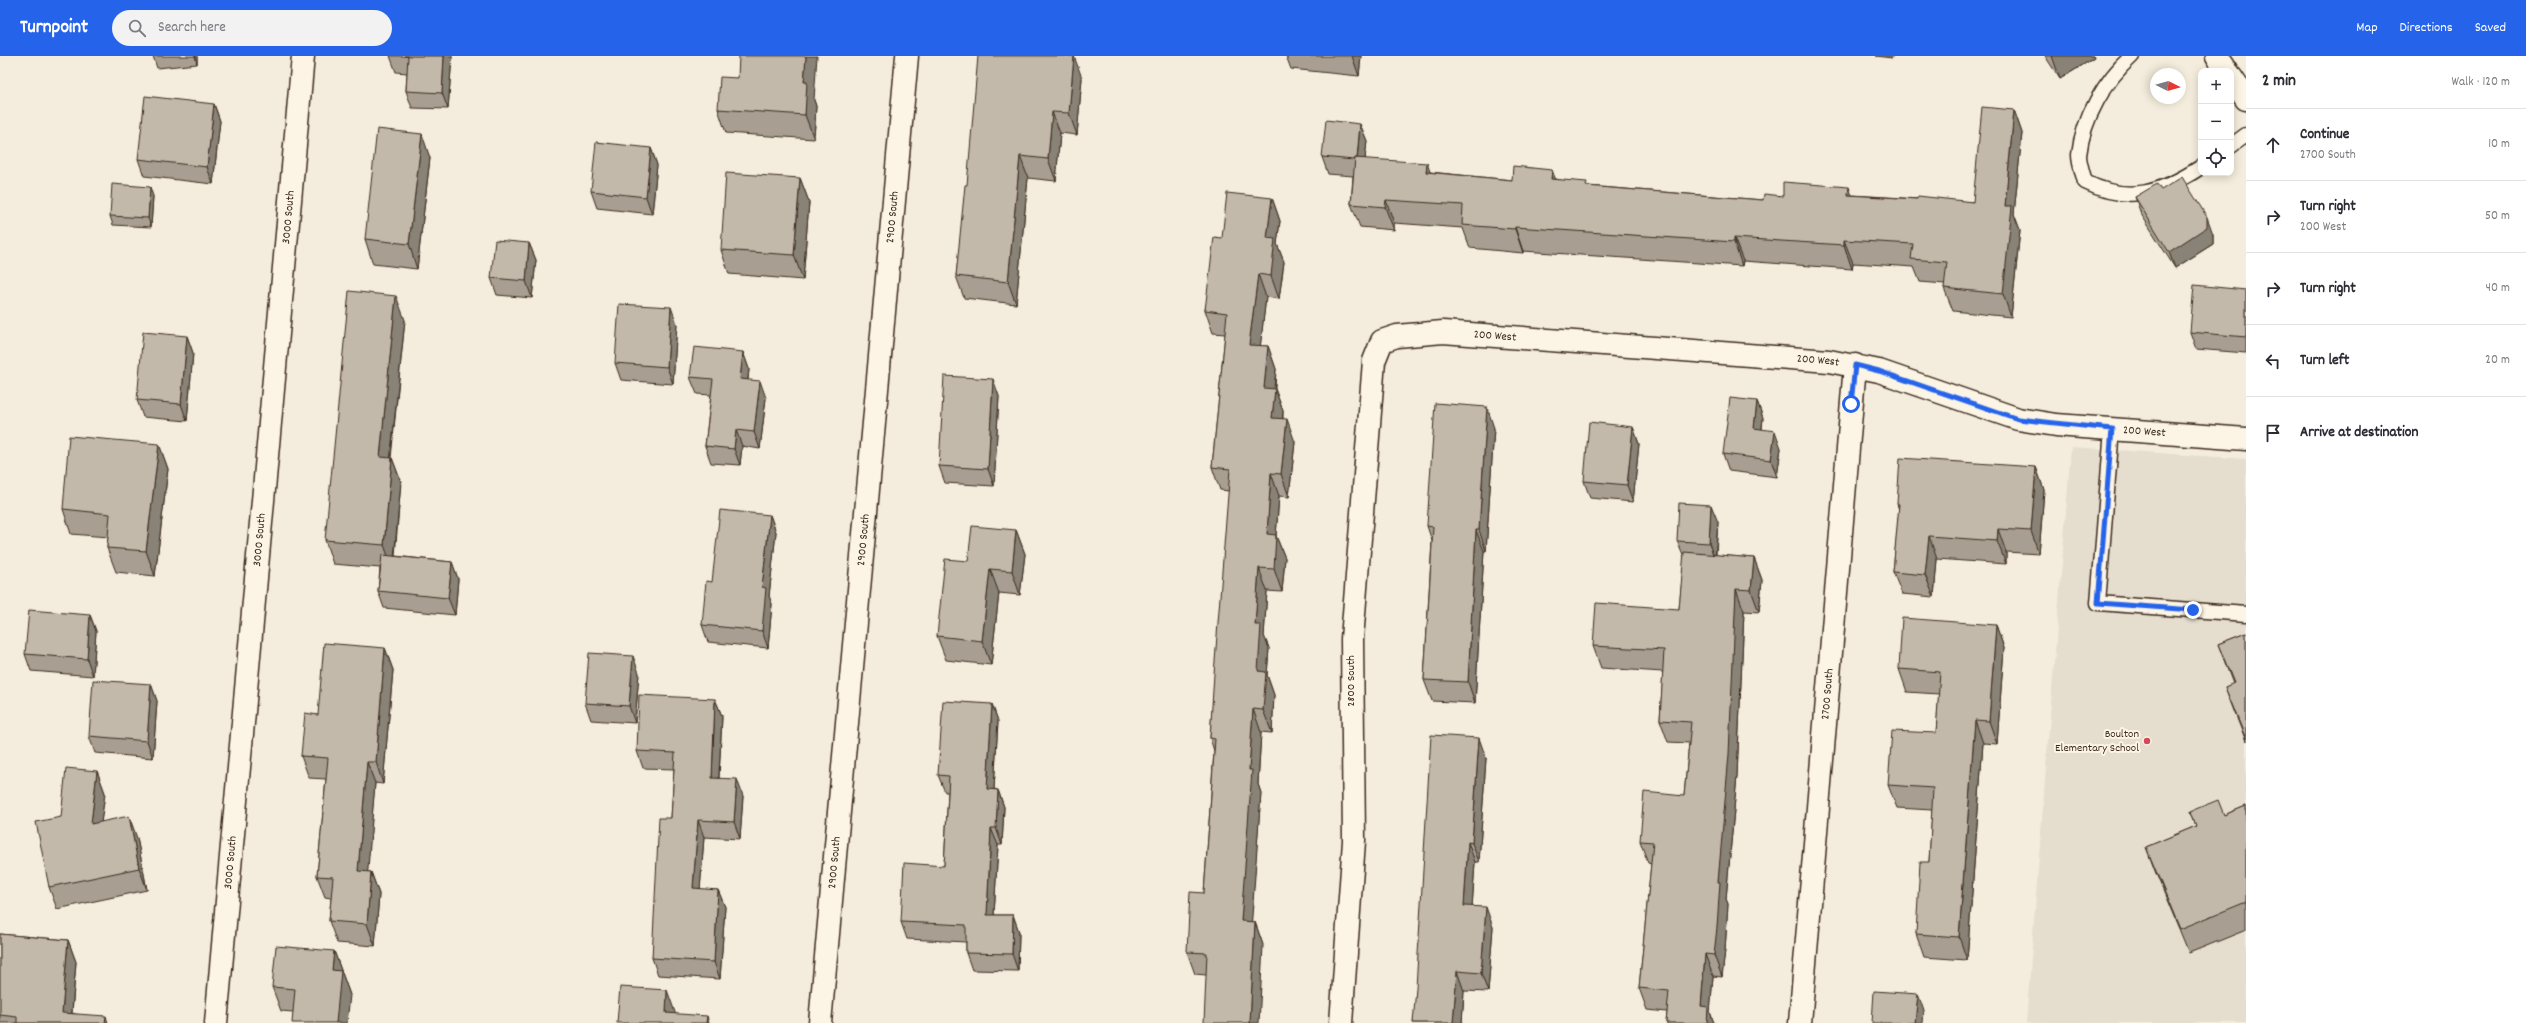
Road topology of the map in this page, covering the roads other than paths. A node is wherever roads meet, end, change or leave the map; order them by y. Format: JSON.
{"nodes":[{"id":1,"x":303,"y":56,"type":"edge"},
{"id":2,"x":906,"y":56,"type":"edge"},
{"id":3,"x":2132,"y":56,"type":"edge"},
{"id":4,"x":2217,"y":56,"type":"edge"},
{"id":5,"x":2225,"y":68,"type":"edge"},
{"id":6,"x":2234,"y":82,"type":"edge"},
{"id":7,"x":2246,"y":100,"type":"edge"},
{"id":8,"x":2246,"y":135,"type":"edge"},
{"id":9,"x":2234,"y":144,"type":"edge"},
{"id":10,"x":2198,"y":169,"type":"edge"},
{"id":11,"x":1382,"y":341,"type":"joint"},
{"id":12,"x":1855,"y":365,"type":"junction"},
{"id":13,"x":2112,"y":429,"type":"junction"},
{"id":14,"x":2246,"y":439,"type":"edge"},
{"id":15,"x":2246,"y":614,"type":"edge"},
{"id":16,"x":216,"y":1023,"type":"edge"},
{"id":17,"x":820,"y":1023,"type":"edge"},
{"id":18,"x":1341,"y":1023,"type":"edge"},
{"id":19,"x":1800,"y":1023,"type":"edge"}],
"edges":[{"from":1,"to":16,"type":"street","name":"3000 South"},
{"from":2,"to":17,"type":"street","name":"2900 South"},
{"from":3,"to":10,"type":"lane"},
{"from":4,"to":5,"type":"street"},
{"from":6,"to":7,"type":"street"},
{"from":8,"to":9,"type":"lane"},
{"from":11,"to":12,"type":"street","name":"200 West"},
{"from":11,"to":18,"type":"street","name":"2800 South"},
{"from":12,"to":13,"type":"street","name":"200 West"},
{"from":12,"to":19,"type":"street","name":"2700 South"},
{"from":13,"to":14,"type":"street","name":"200 West"},
{"from":13,"to":15,"type":"lane"}]}
